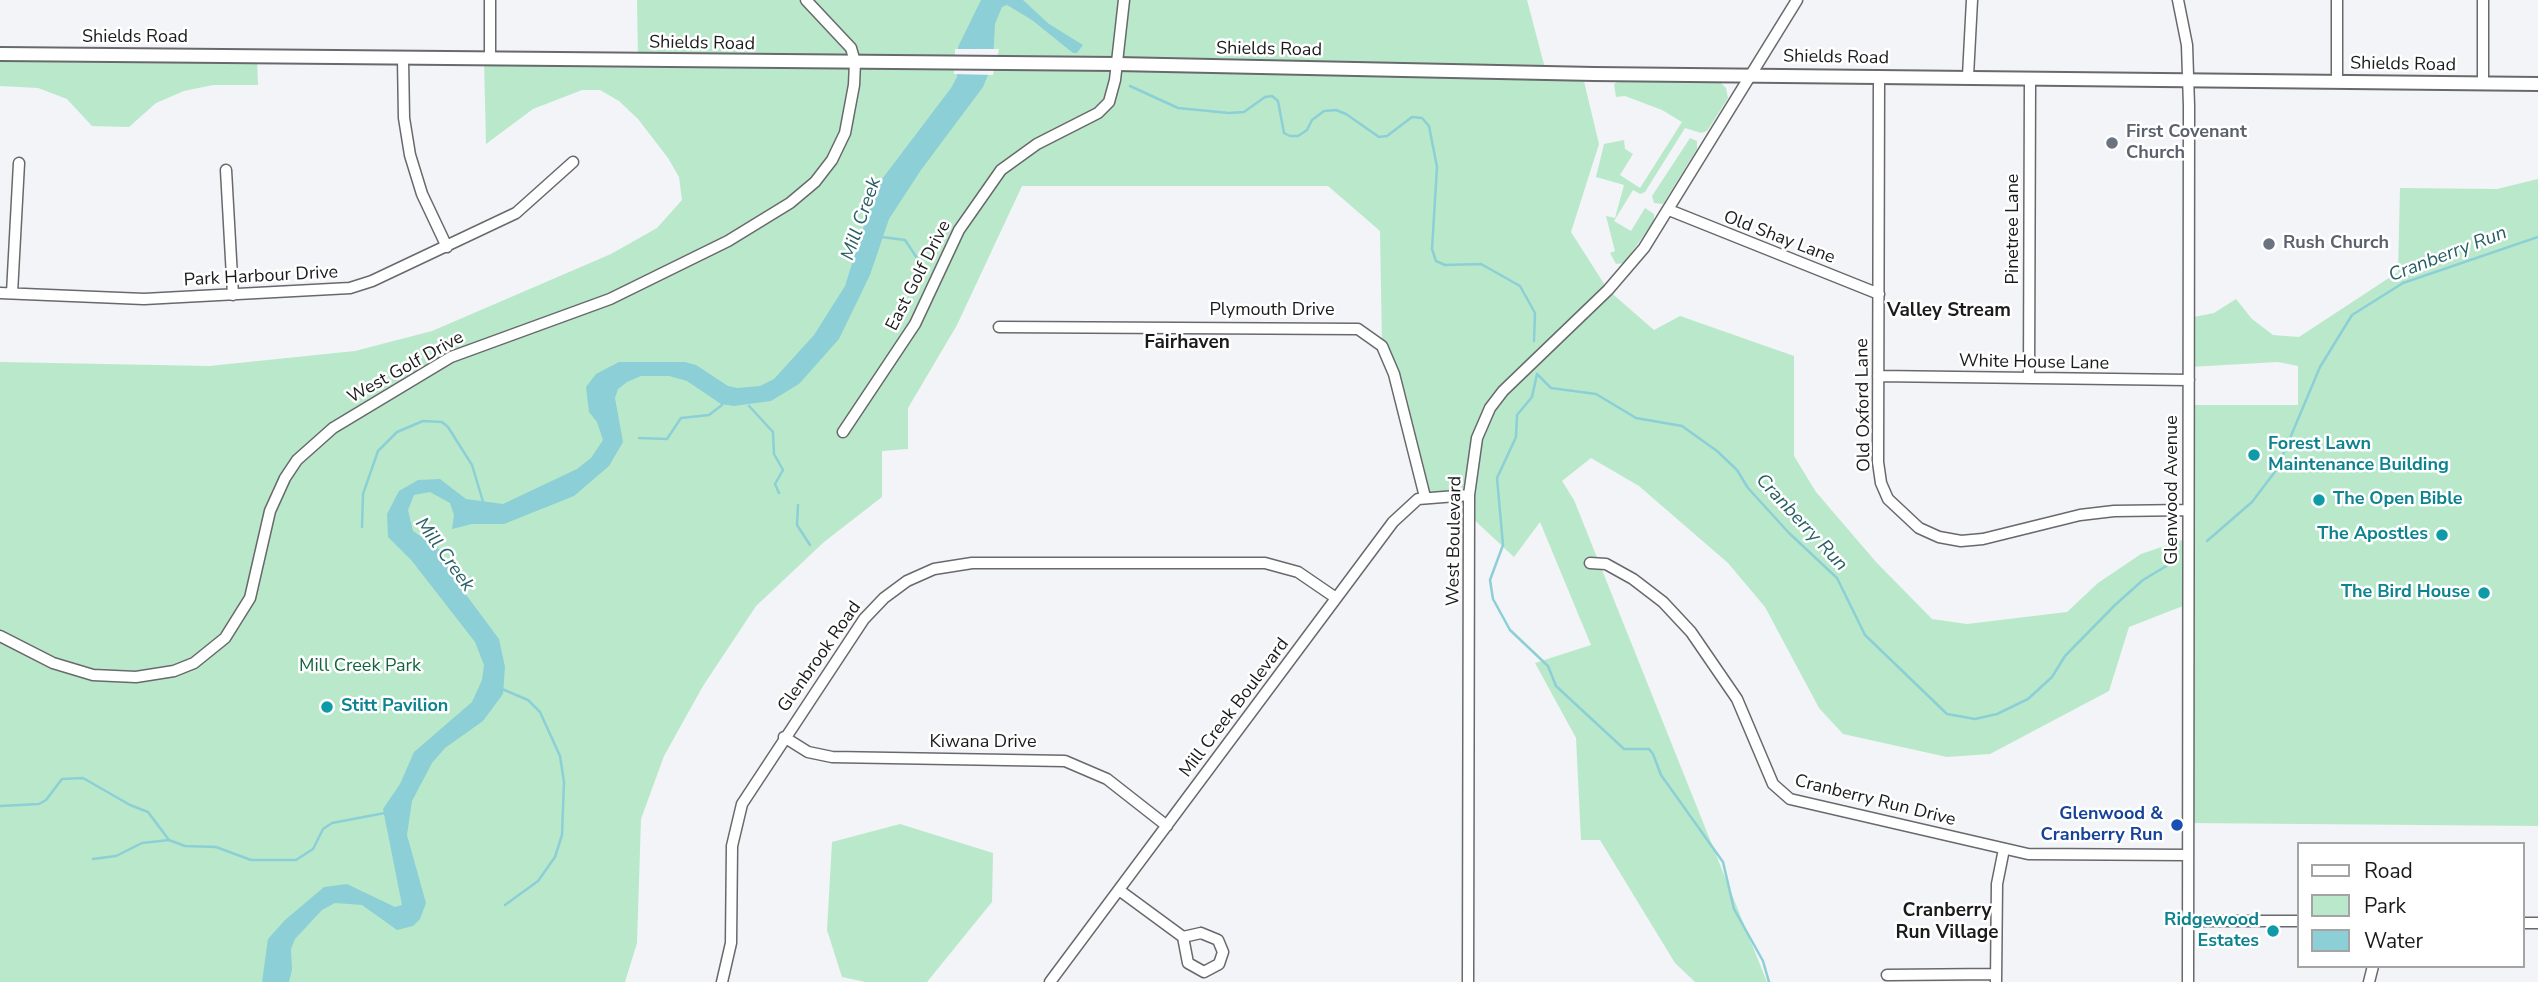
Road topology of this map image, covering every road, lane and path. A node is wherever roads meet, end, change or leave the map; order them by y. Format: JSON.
{"nodes":[{"id":1,"x":490,"y":0,"type":"edge"},
{"id":2,"x":806,"y":0,"type":"edge"},
{"id":3,"x":1124,"y":0,"type":"edge"},
{"id":4,"x":1797,"y":0,"type":"edge"},
{"id":5,"x":1972,"y":0,"type":"edge"},
{"id":6,"x":2178,"y":0,"type":"edge"},
{"id":7,"x":2337,"y":0,"type":"edge"},
{"id":8,"x":2483,"y":0,"type":"edge"},
{"id":9,"x":0,"y":54,"type":"edge"},
{"id":10,"x":403,"y":59,"type":"junction"},
{"id":11,"x":490,"y":59,"type":"junction"},
{"id":12,"x":855,"y":62,"type":"junction"},
{"id":13,"x":1117,"y":64,"type":"junction"},
{"id":14,"x":1751,"y":74,"type":"junction"},
{"id":15,"x":1879,"y":76,"type":"junction"},
{"id":16,"x":1968,"y":76,"type":"junction"},
{"id":17,"x":2030,"y":79,"type":"junction"},
{"id":18,"x":2188,"y":81,"type":"junction"},
{"id":19,"x":2337,"y":82,"type":"junction"},
{"id":20,"x":2483,"y":84,"type":"junction"},
{"id":21,"x":2538,"y":84,"type":"edge"},
{"id":22,"x":573,"y":162,"type":"dead end"},
{"id":23,"x":19,"y":163,"type":"dead end"},
{"id":24,"x":226,"y":170,"type":"dead end"},
{"id":25,"x":1669,"y":210,"type":"junction"},
{"id":26,"x":447,"y":247,"type":"junction"},
{"id":27,"x":0,"y":293,"type":"edge"},
{"id":28,"x":12,"y":293,"type":"junction"},
{"id":29,"x":1879,"y":294,"type":"junction"},
{"id":30,"x":233,"y":295,"type":"junction"},
{"id":31,"x":999,"y":327,"type":"dead end"},
{"id":32,"x":1878,"y":376,"type":"junction"},
{"id":33,"x":2029,"y":378,"type":"junction"},
{"id":34,"x":2189,"y":380,"type":"junction"},
{"id":35,"x":843,"y":432,"type":"dead end"},
{"id":36,"x":1469,"y":495,"type":"junction"},
{"id":37,"x":1425,"y":497,"type":"junction"},
{"id":38,"x":2188,"y":510,"type":"junction"},
{"id":39,"x":1590,"y":563,"type":"dead end"},
{"id":40,"x":1336,"y":598,"type":"junction"},
{"id":41,"x":0,"y":636,"type":"edge"},
{"id":42,"x":784,"y":737,"type":"junction"},
{"id":43,"x":1167,"y":826,"type":"junction"},
{"id":44,"x":2004,"y":849,"type":"junction"},
{"id":45,"x":2188,"y":855,"type":"junction"},
{"id":46,"x":1119,"y":890,"type":"junction"},
{"id":47,"x":2188,"y":921,"type":"junction"},
{"id":48,"x":2296,"y":921,"type":"edge"},
{"id":49,"x":1183,"y":937,"type":"junction"},
{"id":50,"x":1887,"y":975,"type":"dead end"},
{"id":51,"x":1996,"y":978,"type":"edge"},
{"id":52,"x":722,"y":982,"type":"edge"},
{"id":53,"x":1050,"y":982,"type":"edge"},
{"id":54,"x":1468,"y":982,"type":"edge"},
{"id":55,"x":2188,"y":982,"type":"edge"}],
"edges":[{"from":1,"to":11,"type":"street"},
{"from":2,"to":12,"type":"street"},
{"from":3,"to":13,"type":"street","name":"East Golf Drive"},
{"from":4,"to":14,"type":"street","name":"West Boulevard"},
{"from":5,"to":16,"type":"street"},
{"from":6,"to":18,"type":"street","name":"Glenwood Avenue"},
{"from":7,"to":19,"type":"street"},
{"from":8,"to":20,"type":"street"},
{"from":9,"to":10,"type":"main road","name":"Shields Road"},
{"from":10,"to":11,"type":"main road","name":"Shields Road"},
{"from":10,"to":26,"type":"street"},
{"from":11,"to":12,"type":"main road","name":"Shields Road"},
{"from":12,"to":13,"type":"main road","name":"Shields Road"},
{"from":12,"to":41,"type":"street","name":"West Golf Drive"},
{"from":13,"to":14,"type":"main road","name":"Shields Road"},
{"from":13,"to":35,"type":"street","name":"East Golf Drive"},
{"from":14,"to":15,"type":"main road","name":"Shields Road"},
{"from":14,"to":25,"type":"street","name":"West Boulevard"},
{"from":15,"to":16,"type":"main road","name":"Shields Road"},
{"from":15,"to":29,"type":"street","name":"Old Oxford Lane"},
{"from":16,"to":17,"type":"main road","name":"Shields Road"},
{"from":17,"to":18,"type":"main road","name":"Shields Road"},
{"from":17,"to":33,"type":"street","name":"Pinetree Lane"},
{"from":18,"to":19,"type":"main road","name":"Shields Road"},
{"from":18,"to":34,"type":"street","name":"Glenwood Avenue"},
{"from":19,"to":20,"type":"main road","name":"Shields Road"},
{"from":20,"to":21,"type":"main road","name":"Shields Road"},
{"from":22,"to":26,"type":"street","name":"Park Harbour Drive"},
{"from":23,"to":28,"type":"street"},
{"from":24,"to":30,"type":"street"},
{"from":25,"to":29,"type":"street","name":"Old Shay Lane"},
{"from":25,"to":36,"type":"street","name":"West Boulevard"},
{"from":26,"to":30,"type":"street","name":"Park Harbour Drive"},
{"from":27,"to":28,"type":"street","name":"Park Harbour Drive"},
{"from":28,"to":30,"type":"street","name":"Park Harbour Drive"},
{"from":29,"to":32,"type":"street","name":"Old Oxford Lane"},
{"from":31,"to":37,"type":"street","name":"Plymouth Drive"},
{"from":32,"to":33,"type":"street","name":"White House Lane"},
{"from":32,"to":38,"type":"street","name":"Old Oxford Lane"},
{"from":33,"to":34,"type":"street","name":"White House Lane"},
{"from":34,"to":38,"type":"street","name":"Glenwood Avenue"},
{"from":36,"to":37,"type":"street"},
{"from":36,"to":54,"type":"street","name":"West Boulevard"},
{"from":37,"to":40,"type":"street","name":"Mill Creek Boulevard"},
{"from":38,"to":45,"type":"street","name":"Glenwood Avenue"},
{"from":39,"to":44,"type":"street","name":"Cranberry Run Drive"},
{"from":40,"to":42,"type":"street","name":"Glenbrook Road"},
{"from":40,"to":43,"type":"street","name":"Mill Creek Boulevard"},
{"from":42,"to":43,"type":"street","name":"Kiwana Drive"},
{"from":42,"to":52,"type":"street","name":"Glenbrook Road"},
{"from":43,"to":46,"type":"street","name":"Mill Creek Boulevard"},
{"from":44,"to":45,"type":"street","name":"Cranberry Run Drive"},
{"from":44,"to":51,"type":"street"},
{"from":45,"to":47,"type":"street","name":"Glenwood Avenue"},
{"from":46,"to":49,"type":"street"},
{"from":46,"to":53,"type":"street","name":"Mill Creek Boulevard"},
{"from":47,"to":48,"type":"street"},
{"from":47,"to":55,"type":"street","name":"Glenwood Avenue"},
{"from":49,"to":49,"type":"street"},
{"from":50,"to":51,"type":"street"}]}
